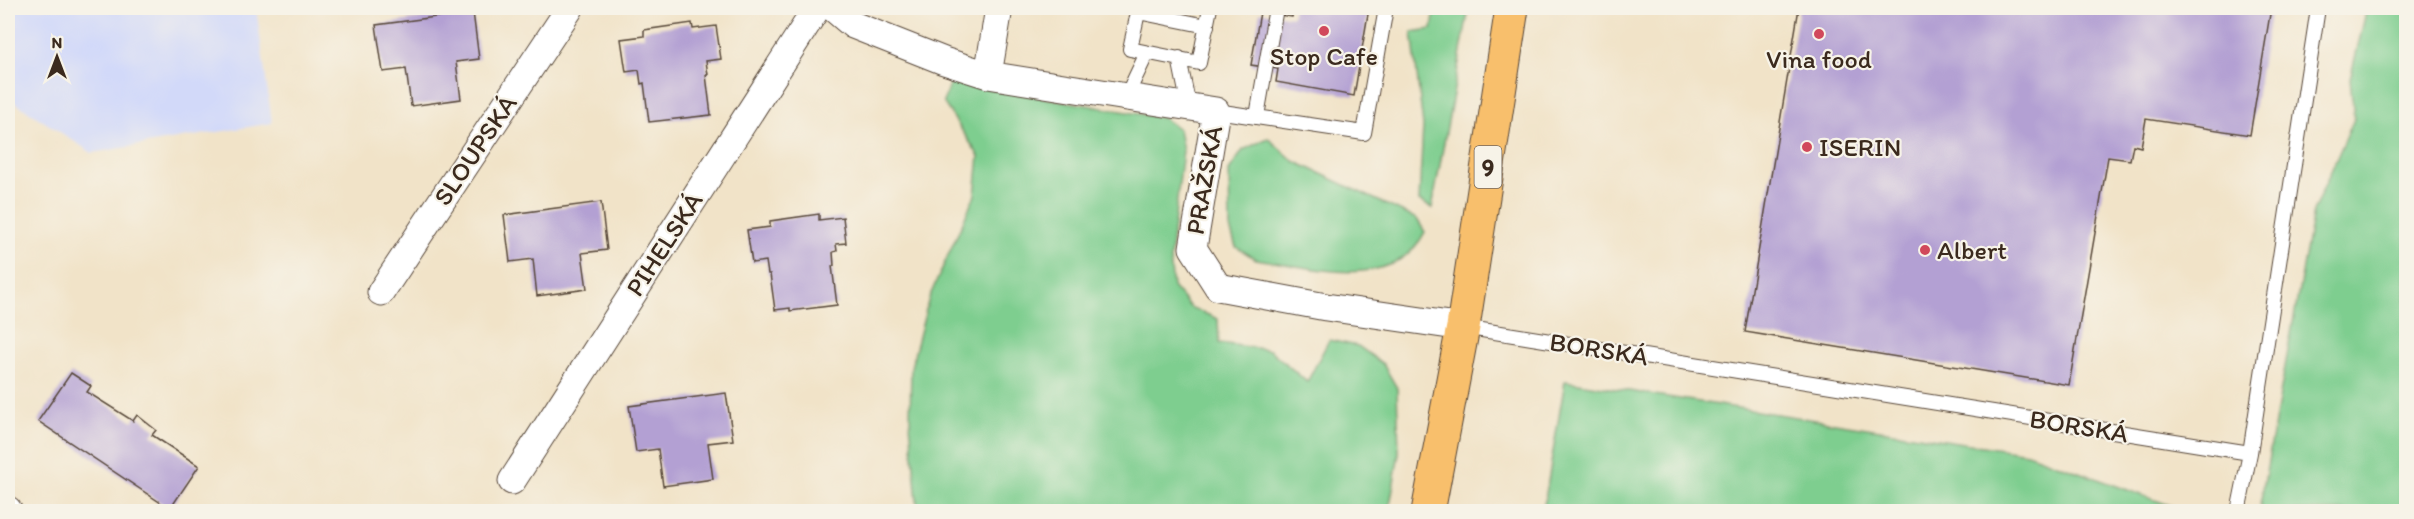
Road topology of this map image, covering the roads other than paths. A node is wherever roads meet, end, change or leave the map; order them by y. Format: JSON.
{"nodes":[{"id":1,"x":570,"y":8,"type":"edge"},
{"id":2,"x":817,"y":8,"type":"edge"},
{"id":3,"x":833,"y":8,"type":"edge"},
{"id":4,"x":999,"y":8,"type":"edge"},
{"id":5,"x":1210,"y":8,"type":"edge"},
{"id":6,"x":1276,"y":8,"type":"edge"},
{"id":7,"x":1382,"y":8,"type":"edge"},
{"id":8,"x":1512,"y":8,"type":"edge"},
{"id":9,"x":2319,"y":8,"type":"edge"},
{"id":10,"x":1138,"y":10,"type":"edge"},
{"id":11,"x":1206,"y":26,"type":"junction"},
{"id":12,"x":1147,"y":53,"type":"junction"},
{"id":13,"x":1179,"y":58,"type":"junction"},
{"id":14,"x":988,"y":75,"type":"junction"},
{"id":15,"x":1126,"y":97,"type":"junction"},
{"id":16,"x":1189,"y":107,"type":"junction"},
{"id":17,"x":1216,"y":111,"type":"junction"},
{"id":18,"x":1257,"y":116,"type":"junction"},
{"id":19,"x":381,"y":292,"type":"dead end"},
{"id":20,"x":1463,"y":327,"type":"junction"},
{"id":21,"x":2250,"y":453,"type":"junction"},
{"id":22,"x":512,"y":481,"type":"dead end"},
{"id":23,"x":1428,"y":512,"type":"edge"},
{"id":24,"x":2238,"y":512,"type":"edge"}],
"edges":[{"from":1,"to":19,"type":"street","name":"SLOUPSKÁ"},
{"from":2,"to":22,"type":"street","name":"PIHELSKÁ"},
{"from":3,"to":14,"type":"street","name":"PRAŽSKÁ"},
{"from":4,"to":14,"type":"street"},
{"from":5,"to":11,"type":"lane"},
{"from":6,"to":18,"type":"lane"},
{"from":7,"to":18,"type":"lane"},
{"from":8,"to":20,"type":"main road","number":"9"},
{"from":9,"to":21,"type":"lane"},
{"from":10,"to":11,"type":"lane"},
{"from":10,"to":12,"type":"lane"},
{"from":11,"to":13,"type":"lane"},
{"from":12,"to":13,"type":"lane"},
{"from":12,"to":15,"type":"lane"},
{"from":13,"to":16,"type":"lane"},
{"from":14,"to":15,"type":"street","name":"PRAŽSKÁ"},
{"from":15,"to":16,"type":"street","name":"PRAŽSKÁ"},
{"from":16,"to":17,"type":"street","name":"PRAŽSKÁ"},
{"from":17,"to":18,"type":"lane"},
{"from":17,"to":20,"type":"street","name":"PRAŽSKÁ"},
{"from":20,"to":21,"type":"lane","name":"BORSKÁ"},
{"from":20,"to":23,"type":"main road","number":"9"},
{"from":21,"to":24,"type":"lane"}]}
